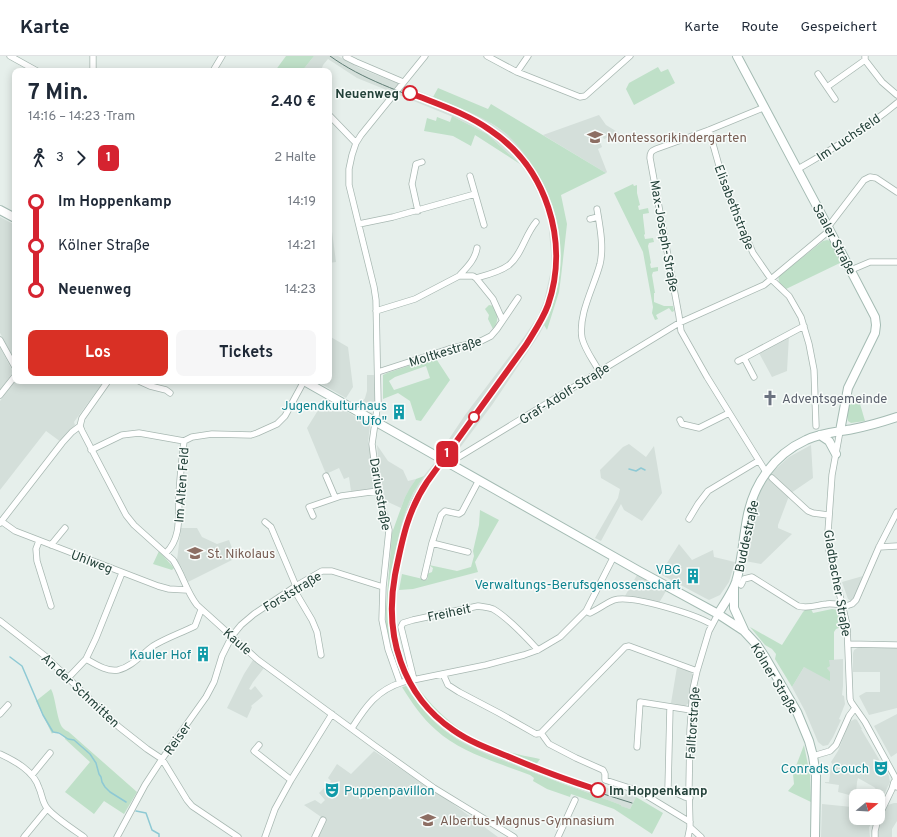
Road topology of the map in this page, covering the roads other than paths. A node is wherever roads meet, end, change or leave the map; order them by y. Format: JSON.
{"nodes":[{"id":1,"x":10,"y":56,"type":"edge"},
{"id":2,"x":93,"y":56,"type":"edge"},
{"id":3,"x":222,"y":56,"type":"edge"},
{"id":4,"x":425,"y":56,"type":"edge"},
{"id":5,"x":487,"y":56,"type":"edge"},
{"id":6,"x":528,"y":56,"type":"edge"},
{"id":7,"x":630,"y":56,"type":"edge"},
{"id":8,"x":737,"y":56,"type":"edge"},
{"id":9,"x":346,"y":57,"type":"edge"},
{"id":10,"x":865,"y":58,"type":"edge"},
{"id":11,"x":32,"y":68,"type":"edge"},
{"id":12,"x":93,"y":68,"type":"edge"},
{"id":13,"x":216,"y":68,"type":"edge"},
{"id":14,"x":517,"y":72,"type":"junction"},
{"id":15,"x":818,"y":74,"type":"dead end"},
{"id":16,"x":403,"y":82,"type":"junction"},
{"id":17,"x":827,"y":87,"type":"junction"},
{"id":18,"x":897,"y":95,"type":"edge"},
{"id":19,"x":834,"y":99,"type":"dead end"},
{"id":20,"x":897,"y":103,"type":"edge"},
{"id":21,"x":764,"y":107,"type":"junction"},
{"id":22,"x":332,"y":118,"type":"edge"},
{"id":23,"x":709,"y":130,"type":"junction"},
{"id":24,"x":356,"y":143,"type":"junction"},
{"id":25,"x":422,"y":162,"type":"dead end"},
{"id":26,"x":798,"y":169,"type":"junction"},
{"id":27,"x":470,"y":176,"type":"dead end"},
{"id":28,"x":897,"y":192,"type":"edge"},
{"id":29,"x":475,"y":194,"type":"junction"},
{"id":30,"x":597,"y":209,"type":"dead end"},
{"id":31,"x":0,"y":210,"type":"edge"},
{"id":32,"x":418,"y":211,"type":"junction"},
{"id":33,"x":12,"y":216,"type":"edge"},
{"id":34,"x":598,"y":217,"type":"junction"},
{"id":35,"x":590,"y":219,"type":"dead end"},
{"id":36,"x":536,"y":222,"type":"dead end"},
{"id":37,"x":359,"y":224,"type":"junction"},
{"id":38,"x":484,"y":225,"type":"dead end"},
{"id":39,"x":829,"y":228,"type":"junction"},
{"id":40,"x":477,"y":248,"type":"dead end"},
{"id":41,"x":897,"y":262,"type":"edge"},
{"id":42,"x":851,"y":270,"type":"junction"},
{"id":43,"x":459,"y":276,"type":"junction"},
{"id":44,"x":476,"y":278,"type":"junction"},
{"id":45,"x":771,"y":279,"type":"junction"},
{"id":46,"x":518,"y":298,"type":"dead end"},
{"id":47,"x":376,"y":311,"type":"junction"},
{"id":48,"x":502,"y":319,"type":"junction"},
{"id":49,"x":680,"y":322,"type":"junction"},
{"id":50,"x":804,"y":326,"type":"junction"},
{"id":51,"x":0,"y":340,"type":"edge"},
{"id":52,"x":744,"y":358,"type":"junction"},
{"id":53,"x":738,"y":361,"type":"dead end"},
{"id":54,"x":12,"y":362,"type":"edge"},
{"id":55,"x":599,"y":371,"type":"junction"},
{"id":56,"x":378,"y":372,"type":"junction"},
{"id":57,"x":754,"y":377,"type":"dead end"},
{"id":58,"x":12,"y":380,"type":"edge"},
{"id":59,"x":106,"y":384,"type":"edge"},
{"id":60,"x":146,"y":384,"type":"edge"},
{"id":61,"x":302,"y":384,"type":"edge"},
{"id":62,"x":309,"y":384,"type":"edge"},
{"id":63,"x":170,"y":393,"type":"dead end"},
{"id":64,"x":0,"y":395,"type":"edge"},
{"id":65,"x":729,"y":413,"type":"junction"},
{"id":66,"x":897,"y":417,"type":"edge"},
{"id":67,"x":680,"y":420,"type":"dead end"},
{"id":68,"x":376,"y":422,"type":"junction"},
{"id":69,"x":80,"y":426,"type":"junction"},
{"id":70,"x":816,"y":426,"type":"dead end"},
{"id":71,"x":840,"y":431,"type":"junction"},
{"id":72,"x":820,"y":436,"type":"junction"},
{"id":73,"x":184,"y":441,"type":"junction"},
{"id":74,"x":92,"y":450,"type":"junction"},
{"id":75,"x":836,"y":454,"type":"junction"},
{"id":76,"x":758,"y":461,"type":"junction"},
{"id":77,"x":449,"y":463,"type":"junction"},
{"id":78,"x":766,"y":472,"type":"junction"},
{"id":79,"x":326,"y":476,"type":"dead end"},
{"id":80,"x":772,"y":478,"type":"dead end"},
{"id":81,"x":479,"y":480,"type":"junction"},
{"id":82,"x":378,"y":491,"type":"junction"},
{"id":83,"x":336,"y":498,"type":"junction"},
{"id":84,"x":897,"y":512,"type":"edge"},
{"id":85,"x":828,"y":515,"type":"junction"},
{"id":86,"x":313,"y":516,"type":"dead end"},
{"id":87,"x":689,"y":519,"type":"dead end"},
{"id":88,"x":1,"y":522,"type":"edge"},
{"id":89,"x":265,"y":522,"type":"dead end"},
{"id":90,"x":65,"y":528,"type":"dead end"},
{"id":91,"x":39,"y":541,"type":"junction"},
{"id":92,"x":432,"y":543,"type":"junction"},
{"id":93,"x":51,"y":545,"type":"junction"},
{"id":94,"x":897,"y":546,"type":"edge"},
{"id":95,"x":879,"y":547,"type":"junction"},
{"id":96,"x":468,"y":552,"type":"dead end"},
{"id":97,"x":166,"y":554,"type":"junction"},
{"id":98,"x":614,"y":556,"type":"junction"},
{"id":99,"x":122,"y":573,"type":"junction"},
{"id":100,"x":424,"y":577,"type":"dead end"},
{"id":101,"x":738,"y":586,"type":"junction"},
{"id":102,"x":294,"y":587,"type":"junction"},
{"id":103,"x":383,"y":587,"type":"junction"},
{"id":104,"x":187,"y":590,"type":"junction"},
{"id":105,"x":51,"y":606,"type":"dead end"},
{"id":106,"x":843,"y":606,"type":"junction"},
{"id":107,"x":201,"y":610,"type":"junction"},
{"id":108,"x":586,"y":611,"type":"junction"},
{"id":109,"x":718,"y":614,"type":"junction"},
{"id":110,"x":0,"y":621,"type":"edge"},
{"id":111,"x":711,"y":624,"type":"junction"},
{"id":112,"x":744,"y":631,"type":"junction"},
{"id":113,"x":232,"y":636,"type":"junction"},
{"id":114,"x":848,"y":644,"type":"junction"},
{"id":115,"x":897,"y":645,"type":"edge"},
{"id":116,"x":538,"y":650,"type":"junction"},
{"id":117,"x":321,"y":655,"type":"dead end"},
{"id":118,"x":86,"y":659,"type":"junction"},
{"id":119,"x":696,"y":671,"type":"junction"},
{"id":120,"x":443,"y":674,"type":"junction"},
{"id":121,"x":68,"y":678,"type":"junction"},
{"id":122,"x":414,"y":680,"type":"junction"},
{"id":123,"x":400,"y":683,"type":"junction"},
{"id":124,"x":8,"y":706,"type":"dead end"},
{"id":125,"x":670,"y":707,"type":"junction"},
{"id":126,"x":855,"y":708,"type":"junction"},
{"id":127,"x":691,"y":710,"type":"junction"},
{"id":128,"x":0,"y":714,"type":"edge"},
{"id":129,"x":332,"y":714,"type":"junction"},
{"id":130,"x":352,"y":728,"type":"junction"},
{"id":131,"x":541,"y":733,"type":"junction"},
{"id":132,"x":259,"y":745,"type":"dead end"},
{"id":133,"x":637,"y":747,"type":"dead end"},
{"id":134,"x":50,"y":753,"type":"dead end"},
{"id":135,"x":0,"y":754,"type":"edge"},
{"id":136,"x":813,"y":756,"type":"junction"},
{"id":137,"x":162,"y":759,"type":"junction"},
{"id":138,"x":32,"y":776,"type":"junction"},
{"id":139,"x":291,"y":780,"type":"junction"},
{"id":140,"x":896,"y":780,"type":"edge"},
{"id":141,"x":897,"y":787,"type":"edge"},
{"id":142,"x":690,"y":798,"type":"junction"},
{"id":143,"x":575,"y":800,"type":"dead end"},
{"id":144,"x":885,"y":804,"type":"edge"},
{"id":145,"x":48,"y":809,"type":"junction"},
{"id":146,"x":323,"y":820,"type":"dead end"},
{"id":147,"x":690,"y":825,"type":"junction"},
{"id":148,"x":876,"y":825,"type":"edge"},
{"id":149,"x":24,"y":837,"type":"edge"},
{"id":150,"x":84,"y":837,"type":"edge"},
{"id":151,"x":117,"y":837,"type":"edge"},
{"id":152,"x":238,"y":837,"type":"edge"},
{"id":153,"x":265,"y":837,"type":"edge"},
{"id":154,"x":315,"y":837,"type":"edge"},
{"id":155,"x":514,"y":837,"type":"edge"},
{"id":156,"x":558,"y":837,"type":"edge"},
{"id":157,"x":688,"y":837,"type":"edge"},
{"id":158,"x":701,"y":837,"type":"edge"},
{"id":159,"x":815,"y":837,"type":"edge"},
{"id":160,"x":875,"y":837,"type":"edge"}],
"edges":[{"from":1,"to":11,"type":"street"},
{"from":2,"to":12,"type":"street"},
{"from":3,"to":13,"type":"street"},
{"from":4,"to":16,"type":"street"},
{"from":5,"to":14,"type":"street"},
{"from":6,"to":14,"type":"street"},
{"from":7,"to":14,"type":"street"},
{"from":8,"to":21,"type":"main road","name":"Saaler Straße"},
{"from":9,"to":16,"type":"street"},
{"from":10,"to":17,"type":"street"},
{"from":10,"to":18,"type":"street"},
{"from":15,"to":17,"type":"street"},
{"from":16,"to":24,"type":"street"},
{"from":17,"to":19,"type":"street"},
{"from":20,"to":26,"type":"street","name":"Im Luchsfeld"},
{"from":21,"to":23,"type":"street"},
{"from":21,"to":26,"type":"main road","name":"Saaler Straße"},
{"from":22,"to":24,"type":"street"},
{"from":23,"to":45,"type":"street","name":"Elisabethstraße"},
{"from":23,"to":49,"type":"street","name":"Max-Joseph-Straße"},
{"from":24,"to":37,"type":"street"},
{"from":25,"to":32,"type":"street"},
{"from":26,"to":39,"type":"main road","name":"Saaler Straße"},
{"from":27,"to":29,"type":"street"},
{"from":28,"to":39,"type":"street","name":"Graf-Adolf-Straße"},
{"from":29,"to":32,"type":"street"},
{"from":29,"to":38,"type":"street"},
{"from":30,"to":34,"type":"street"},
{"from":31,"to":33,"type":"main road"},
{"from":32,"to":37,"type":"street"},
{"from":34,"to":35,"type":"street"},
{"from":34,"to":55,"type":"street"},
{"from":36,"to":44,"type":"street"},
{"from":37,"to":47,"type":"street"},
{"from":39,"to":42,"type":"main road","name":"Saaler Straße"},
{"from":39,"to":45,"type":"street","name":"Graf-Adolf-Straße"},
{"from":40,"to":43,"type":"street"},
{"from":41,"to":42,"type":"street"},
{"from":42,"to":71,"type":"main road","name":"Saaler Straße"},
{"from":43,"to":44,"type":"street"},
{"from":43,"to":47,"type":"street"},
{"from":44,"to":48,"type":"street"},
{"from":45,"to":49,"type":"street","name":"Graf-Adolf-Straße"},
{"from":45,"to":50,"type":"street","name":"Elisabethstraße"},
{"from":46,"to":48,"type":"street","name":"Moltkestraße"},
{"from":47,"to":56,"type":"street"},
{"from":48,"to":56,"type":"street","name":"Moltkestraße"},
{"from":49,"to":55,"type":"street","name":"Graf-Adolf-Straße"},
{"from":49,"to":65,"type":"street","name":"Max-Joseph-Straße"},
{"from":50,"to":52,"type":"street"},
{"from":50,"to":70,"type":"street","name":"Elisabethstraße"},
{"from":51,"to":54,"type":"street"},
{"from":52,"to":53,"type":"street"},
{"from":52,"to":57,"type":"street"},
{"from":55,"to":77,"type":"street","name":"Graf-Adolf-Straße"},
{"from":56,"to":68,"type":"street"},
{"from":58,"to":64,"type":"street"},
{"from":59,"to":69,"type":"street"},
{"from":60,"to":63,"type":"street"},
{"from":61,"to":73,"type":"street","name":"Im Alten Feld"},
{"from":62,"to":68,"type":"main road","name":"Kölner Straße"},
{"from":65,"to":67,"type":"street"},
{"from":65,"to":76,"type":"street","name":"Max-Joseph-Straße"},
{"from":66,"to":71,"type":"main road"},
{"from":68,"to":77,"type":"main road","name":"Kölner Straße"},
{"from":68,"to":82,"type":"street","name":"Dariusstraße"},
{"from":69,"to":74,"type":"street","name":"Kaule"},
{"from":69,"to":88,"type":"street"},
{"from":71,"to":72,"type":"main road","name":"Buddestraße"},
{"from":71,"to":75,"type":"street","name":"Gladbacher Straße"},
{"from":72,"to":75,"type":"main road"},
{"from":72,"to":78,"type":"main road","name":"Buddestraße"},
{"from":73,"to":74,"type":"street"},
{"from":73,"to":97,"type":"street","name":"Im Alten Feld"},
{"from":74,"to":97,"type":"street","name":"Kaule"},
{"from":75,"to":85,"type":"street","name":"Gladbacher Straße"},
{"from":76,"to":78,"type":"street","name":"Max-Joseph-Straße"},
{"from":76,"to":87,"type":"street"},
{"from":77,"to":81,"type":"main road","name":"Kölner Straße"},
{"from":78,"to":101,"type":"main road","name":"Buddestraße"},
{"from":79,"to":83,"type":"street"},
{"from":80,"to":85,"type":"street"},
{"from":81,"to":92,"type":"street"},
{"from":81,"to":98,"type":"main road","name":"Kölner Straße"},
{"from":82,"to":83,"type":"street"},
{"from":82,"to":103,"type":"street","name":"Dariusstraße"},
{"from":83,"to":86,"type":"street"},
{"from":84,"to":95,"type":"street"},
{"from":85,"to":106,"type":"street","name":"Gladbacher Straße"},
{"from":88,"to":91,"type":"street","name":"Uhlweg"},
{"from":89,"to":102,"type":"street"},
{"from":90,"to":93,"type":"street"},
{"from":91,"to":93,"type":"street","name":"Uhlweg"},
{"from":91,"to":105,"type":"street"},
{"from":92,"to":96,"type":"street"},
{"from":92,"to":100,"type":"street"},
{"from":93,"to":99,"type":"street","name":"Uhlweg"},
{"from":94,"to":95,"type":"street"},
{"from":95,"to":106,"type":"street"},
{"from":97,"to":104,"type":"street","name":"Kaule"},
{"from":98,"to":108,"type":"street"},
{"from":98,"to":109,"type":"main road","name":"Kölner Straße"},
{"from":99,"to":104,"type":"street","name":"Uhlweg"},
{"from":99,"to":118,"type":"street"},
{"from":101,"to":106,"type":"street"},
{"from":101,"to":109,"type":"main road","name":"Buddestraße"},
{"from":101,"to":112,"type":"main road"},
{"from":102,"to":103,"type":"street","name":"Forststraße"},
{"from":102,"to":113,"type":"street","name":"Forststraße"},
{"from":102,"to":117,"type":"street"},
{"from":103,"to":123,"type":"street","name":"Dariusstraße"},
{"from":104,"to":107,"type":"street","name":"Kaule"},
{"from":106,"to":114,"type":"street","name":"Gladbacher Straße"},
{"from":107,"to":113,"type":"street","name":"Kaule"},
{"from":107,"to":118,"type":"street"},
{"from":108,"to":111,"type":"street"},
{"from":108,"to":116,"type":"street"},
{"from":109,"to":111,"type":"street","name":"Falltorstraße"},
{"from":109,"to":112,"type":"main road","name":"Kölner Straße"},
{"from":110,"to":121,"type":"street","name":"An der Schmitten"},
{"from":111,"to":119,"type":"street","name":"Falltorstraße"},
{"from":112,"to":136,"type":"main road","name":"Kölner Straße"},
{"from":113,"to":129,"type":"street","name":"Kaule"},
{"from":113,"to":137,"type":"street","name":"Reiser"},
{"from":114,"to":115,"type":"street"},
{"from":114,"to":126,"type":"street","name":"Gladbacher Straße"},
{"from":116,"to":120,"type":"street"},
{"from":116,"to":122,"type":"street","name":"Freiheit"},
{"from":118,"to":121,"type":"street"},
{"from":119,"to":127,"type":"street","name":"Falltorstraße"},
{"from":119,"to":131,"type":"street"},
{"from":120,"to":122,"type":"street"},
{"from":120,"to":131,"type":"street"},
{"from":121,"to":137,"type":"street","name":"An der Schmitten"},
{"from":122,"to":123,"type":"street"},
{"from":123,"to":130,"type":"street"},
{"from":124,"to":128,"type":"street"},
{"from":125,"to":127,"type":"street"},
{"from":125,"to":133,"type":"street"},
{"from":125,"to":142,"type":"street"},
{"from":126,"to":136,"type":"street"},
{"from":126,"to":140,"type":"street"},
{"from":127,"to":142,"type":"street","name":"Falltorstraße"},
{"from":129,"to":130,"type":"street","name":"Kaule"},
{"from":129,"to":139,"type":"street"},
{"from":130,"to":155,"type":"street","name":"Kaule"},
{"from":131,"to":147,"type":"street"},
{"from":132,"to":139,"type":"street"},
{"from":134,"to":138,"type":"street"},
{"from":135,"to":138,"type":"street"},
{"from":136,"to":159,"type":"main road","name":"Kölner Straße"},
{"from":137,"to":151,"type":"street","name":"Reiser"},
{"from":137,"to":152,"type":"street"},
{"from":138,"to":145,"type":"street"},
{"from":139,"to":153,"type":"street"},
{"from":140,"to":141,"type":"street"},
{"from":140,"to":144,"type":"street"},
{"from":142,"to":147,"type":"street","name":"Falltorstraße"},
{"from":143,"to":156,"type":"street"},
{"from":145,"to":149,"type":"street"},
{"from":145,"to":150,"type":"street"},
{"from":146,"to":154,"type":"street"},
{"from":147,"to":157,"type":"street","name":"Falltorstraße"},
{"from":147,"to":158,"type":"street"},
{"from":148,"to":160,"type":"street"}]}
